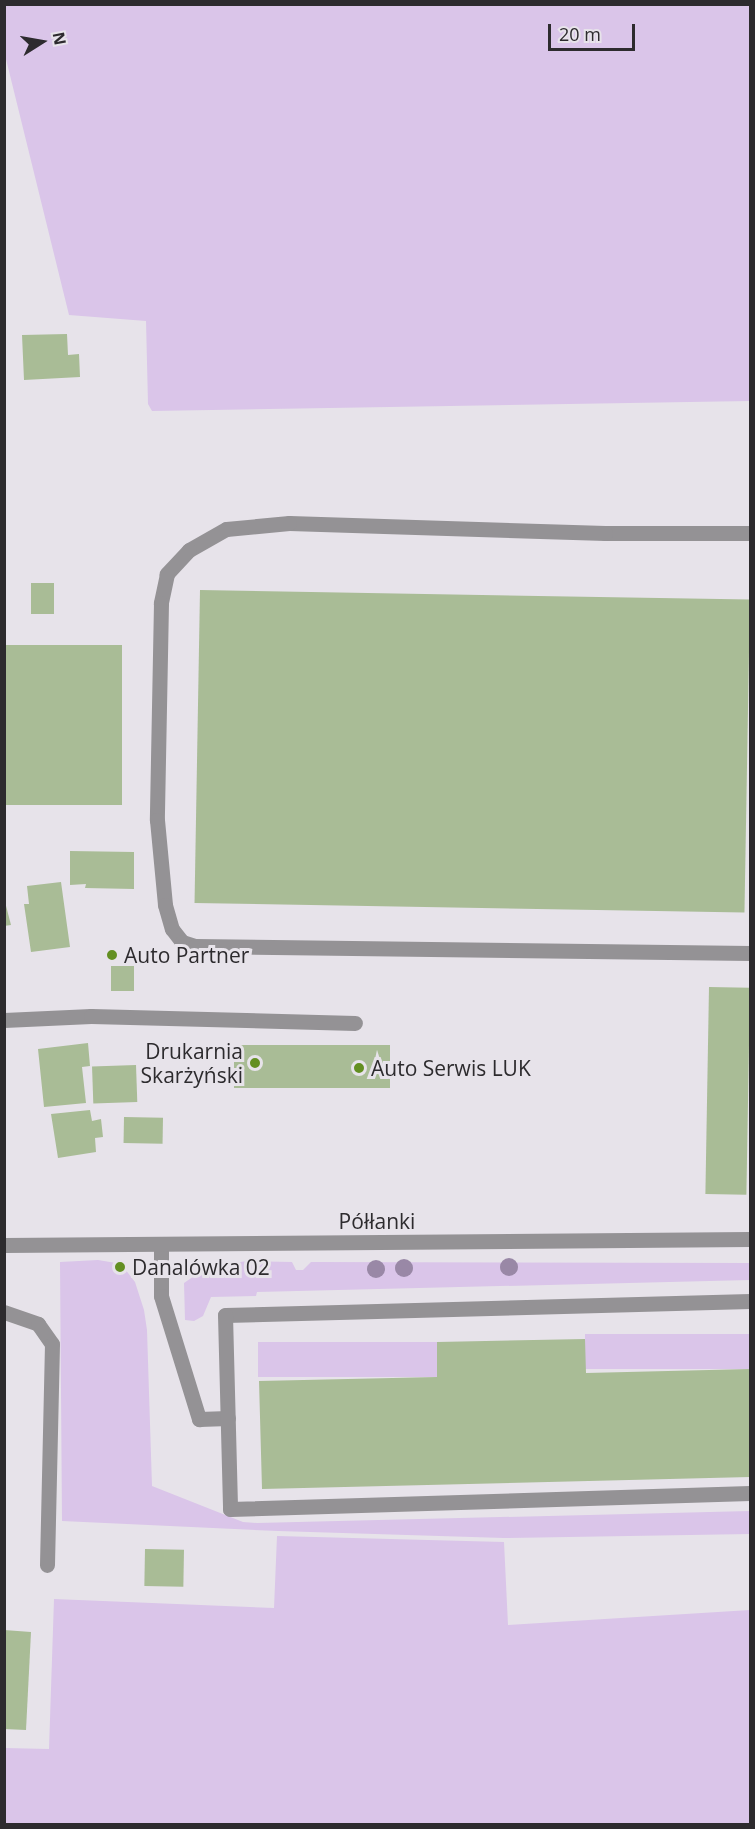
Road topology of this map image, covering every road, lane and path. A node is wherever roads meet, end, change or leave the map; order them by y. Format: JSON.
{"nodes":[{"id":1,"x":750,"y":533,"type":"edge"},
{"id":2,"x":750,"y":953,"type":"edge"},
{"id":3,"x":4,"y":1020,"type":"edge"},
{"id":4,"x":355,"y":1023,"type":"dead end"},
{"id":5,"x":750,"y":1239,"type":"edge"},
{"id":6,"x":161,"y":1244,"type":"junction"},
{"id":7,"x":4,"y":1245,"type":"edge"},
{"id":8,"x":750,"y":1301,"type":"edge"},
{"id":9,"x":4,"y":1312,"type":"edge"},
{"id":10,"x":228,"y":1418,"type":"junction"},
{"id":11,"x":750,"y":1493,"type":"edge"},
{"id":12,"x":47,"y":1565,"type":"dead end"}],
"edges":[{"from":1,"to":2,"type":"street"},
{"from":3,"to":4,"type":"street"},
{"from":5,"to":6,"type":"street","name":"Półłanki"},
{"from":6,"to":7,"type":"street","name":"Półłanki"},
{"from":6,"to":10,"type":"street"},
{"from":8,"to":10,"type":"street"},
{"from":9,"to":12,"type":"street"},
{"from":10,"to":11,"type":"street"}]}
